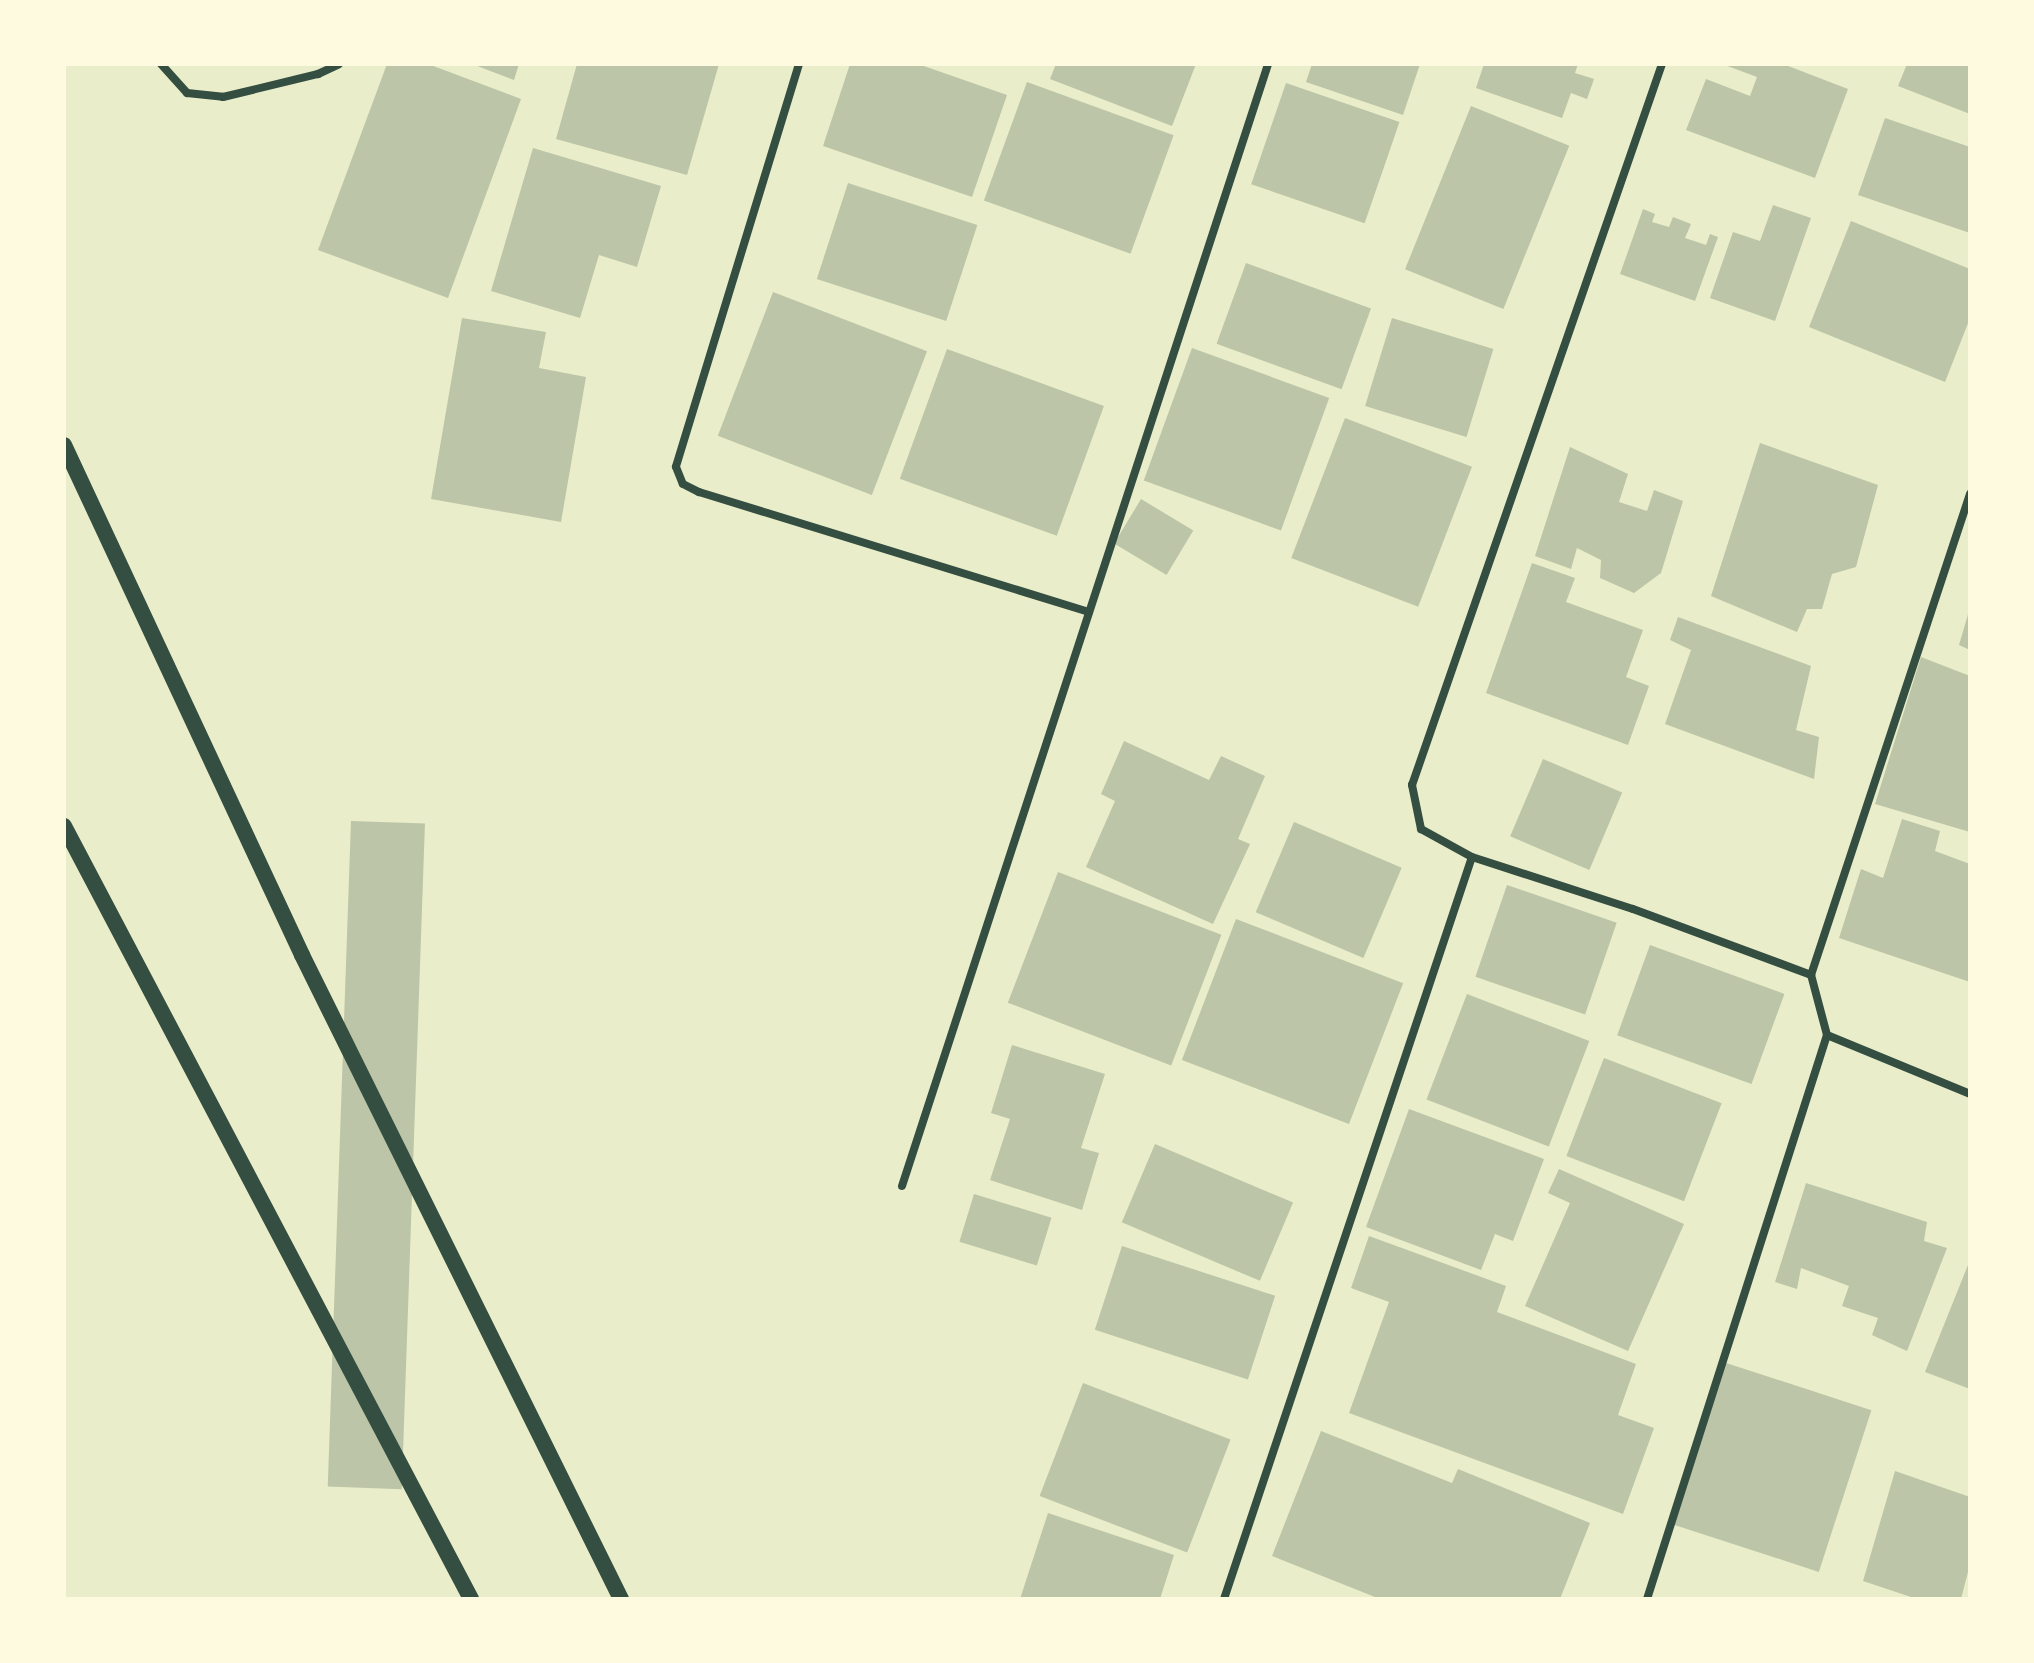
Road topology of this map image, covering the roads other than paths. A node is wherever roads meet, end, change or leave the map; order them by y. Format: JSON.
{"nodes":[{"id":1,"x":161,"y":64,"type":"edge"},
{"id":2,"x":339,"y":64,"type":"edge"},
{"id":3,"x":799,"y":64,"type":"edge"},
{"id":4,"x":1268,"y":64,"type":"edge"},
{"id":5,"x":1662,"y":64,"type":"edge"},
{"id":6,"x":64,"y":445,"type":"edge"},
{"id":7,"x":1970,"y":494,"type":"edge"},
{"id":8,"x":1089,"y":612,"type":"junction"},
{"id":9,"x":64,"y":826,"type":"edge"},
{"id":10,"x":1472,"y":857,"type":"junction"},
{"id":11,"x":1811,"y":975,"type":"junction"},
{"id":12,"x":1827,"y":1035,"type":"junction"},
{"id":13,"x":1970,"y":1094,"type":"edge"},
{"id":14,"x":902,"y":1186,"type":"dead end"},
{"id":15,"x":471,"y":1599,"type":"edge"},
{"id":16,"x":621,"y":1599,"type":"edge"},
{"id":17,"x":1224,"y":1599,"type":"edge"},
{"id":18,"x":1647,"y":1599,"type":"edge"}],
"edges":[{"from":1,"to":2,"type":"street"},
{"from":3,"to":8,"type":"street"},
{"from":4,"to":8,"type":"street"},
{"from":5,"to":10,"type":"street"},
{"from":6,"to":16,"type":"main road"},
{"from":7,"to":11,"type":"street"},
{"from":8,"to":14,"type":"street"},
{"from":9,"to":15,"type":"main road"},
{"from":10,"to":11,"type":"street"},
{"from":10,"to":17,"type":"street"},
{"from":11,"to":12,"type":"street"},
{"from":12,"to":13,"type":"street"},
{"from":12,"to":18,"type":"street"}]}
